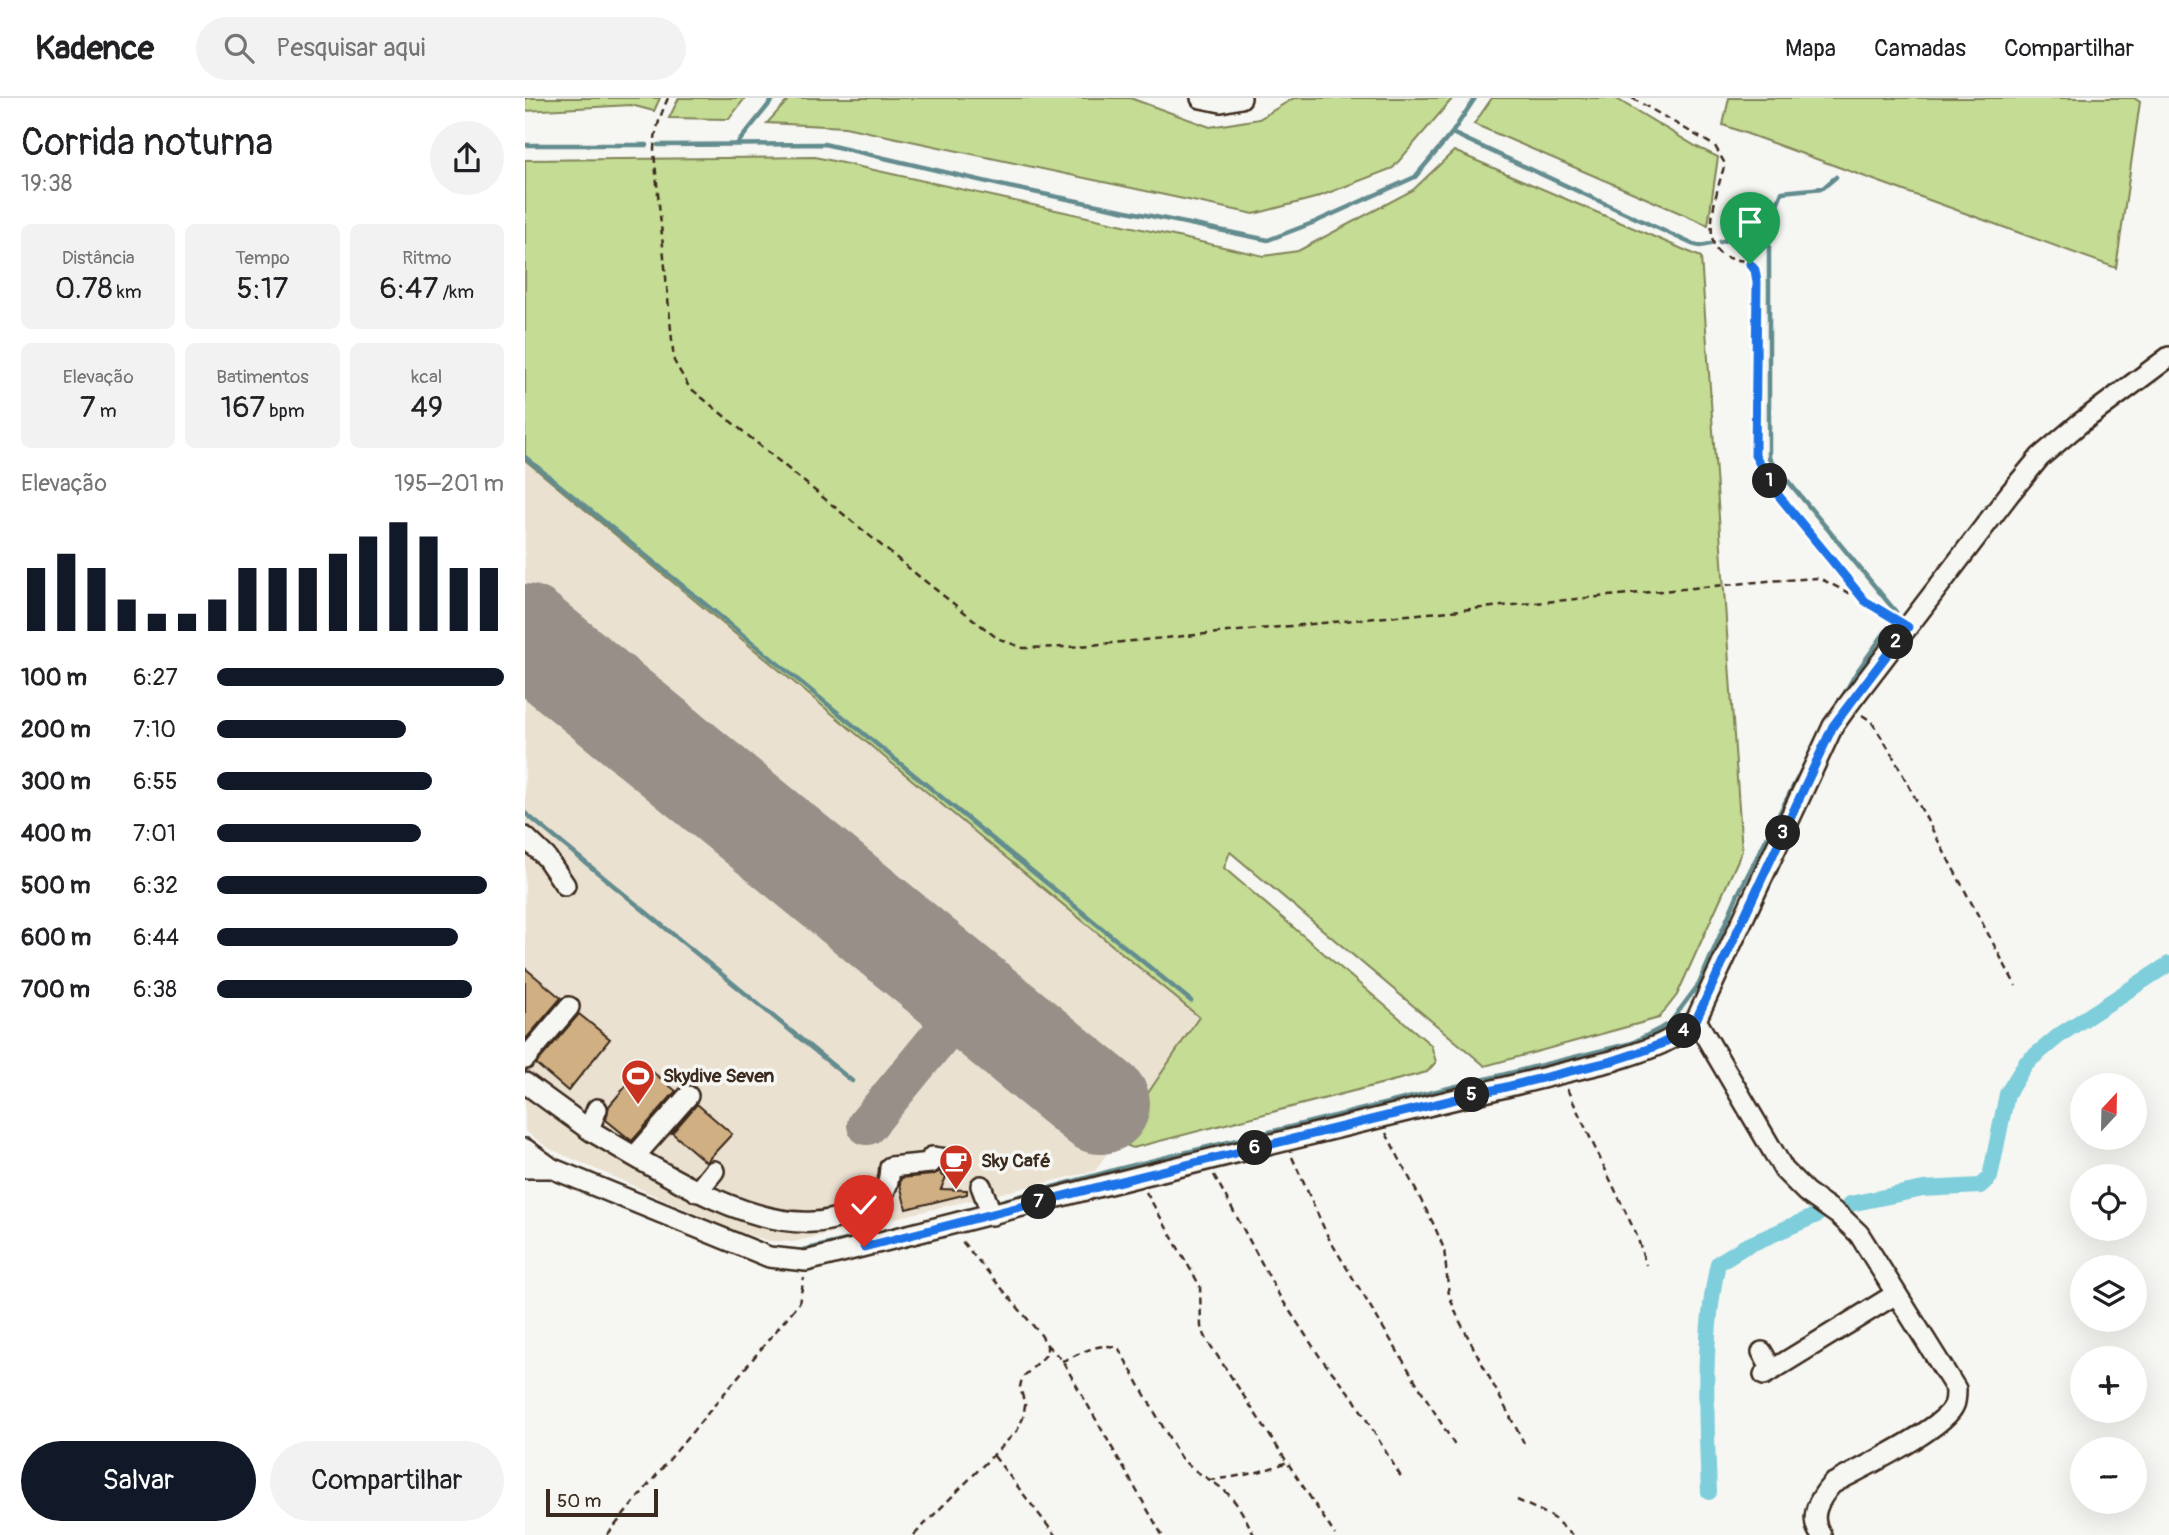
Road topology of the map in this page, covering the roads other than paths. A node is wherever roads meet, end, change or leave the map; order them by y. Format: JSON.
{"nodes":[{"id":1,"x":1201,"y":98,"type":"edge"},
{"id":2,"x":1241,"y":98,"type":"edge"},
{"id":3,"x":2169,"y":357,"type":"edge"},
{"id":4,"x":525,"y":837,"type":"edge"},
{"id":5,"x":565,"y":885,"type":"dead end"},
{"id":6,"x":569,"y":1007,"type":"dead end"},
{"id":7,"x":1696,"y":1020,"type":"junction"},
{"id":8,"x":525,"y":1059,"type":"edge"},
{"id":9,"x":525,"y":1083,"type":"edge"},
{"id":10,"x":688,"y":1096,"type":"dead end"},
{"id":11,"x":597,"y":1109,"type":"dead end"},
{"id":12,"x":591,"y":1131,"type":"junction"},
{"id":13,"x":525,"y":1149,"type":"edge"},
{"id":14,"x":635,"y":1156,"type":"junction"},
{"id":15,"x":953,"y":1160,"type":"dead end"},
{"id":16,"x":525,"y":1168,"type":"edge"},
{"id":17,"x":551,"y":1168,"type":"junction"},
{"id":18,"x":714,"y":1171,"type":"dead end"},
{"id":19,"x":981,"y":1186,"type":"dead end"},
{"id":20,"x":697,"y":1192,"type":"junction"},
{"id":21,"x":992,"y":1214,"type":"junction"},
{"id":22,"x":1896,"y":1294,"type":"junction"},
{"id":23,"x":1762,"y":1352,"type":"dead end"},
{"id":24,"x":1821,"y":1535,"type":"edge"}],
"edges":[{"from":1,"to":2,"type":"street"},
{"from":3,"to":7,"type":"street"},
{"from":4,"to":5,"type":"street"},
{"from":6,"to":8,"type":"street"},
{"from":7,"to":21,"type":"street"},
{"from":7,"to":22,"type":"street"},
{"from":9,"to":12,"type":"street"},
{"from":10,"to":14,"type":"street"},
{"from":11,"to":12,"type":"street"},
{"from":12,"to":14,"type":"street"},
{"from":13,"to":17,"type":"street"},
{"from":14,"to":20,"type":"street"},
{"from":15,"to":20,"type":"street"},
{"from":16,"to":17,"type":"street"},
{"from":17,"to":21,"type":"street"},
{"from":18,"to":20,"type":"street"},
{"from":19,"to":21,"type":"street"},
{"from":22,"to":23,"type":"street"},
{"from":22,"to":24,"type":"street"}]}
